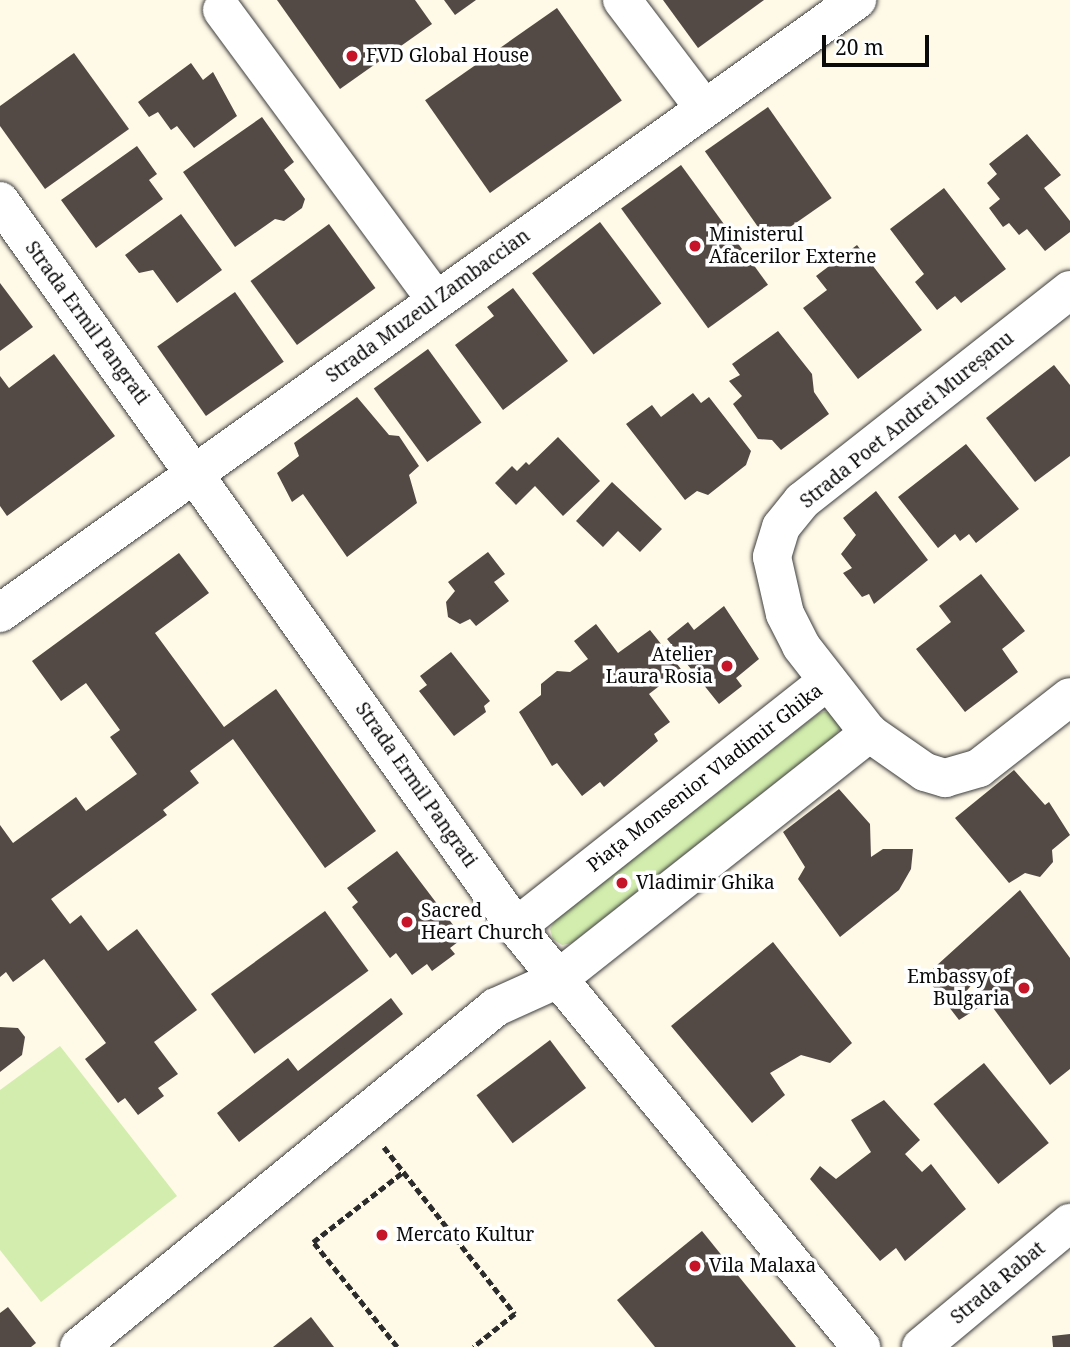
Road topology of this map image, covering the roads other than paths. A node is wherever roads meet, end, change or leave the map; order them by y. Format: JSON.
{"nodes":[{"id":1,"x":622,"y":0,"type":"edge"},
{"id":2,"x":857,"y":0,"type":"edge"},
{"id":3,"x":222,"y":10,"type":"dead end"},
{"id":4,"x":704,"y":108,"type":"junction"},
{"id":5,"x":0,"y":201,"type":"edge"},
{"id":6,"x":1070,"y":290,"type":"edge"},
{"id":7,"x":436,"y":300,"type":"junction"},
{"id":8,"x":196,"y":474,"type":"junction"},
{"id":9,"x":0,"y":613,"type":"edge"},
{"id":10,"x":827,"y":681,"type":"junction"},
{"id":11,"x":1070,"y":697,"type":"edge"},
{"id":12,"x":869,"y":733,"type":"junction"},
{"id":13,"x":516,"y":927,"type":"junction"},
{"id":14,"x":558,"y":979,"type":"junction"},
{"id":15,"x":496,"y":1007,"type":"junction"},
{"id":16,"x":1070,"y":1223,"type":"edge"},
{"id":17,"x":925,"y":1346,"type":"edge"},
{"id":18,"x":79,"y":1347,"type":"edge"},
{"id":19,"x":861,"y":1347,"type":"edge"}],
"edges":[{"from":1,"to":4,"type":"street"},
{"from":2,"to":4,"type":"street","name":"Strada Muzeul Zambaccian"},
{"from":3,"to":7,"type":"street"},
{"from":4,"to":7,"type":"street","name":"Strada Muzeul Zambaccian"},
{"from":5,"to":8,"type":"street","name":"Strada Ermil Pangrati"},
{"from":6,"to":10,"type":"street","name":"Strada Poet Andrei Mureșanu"},
{"from":7,"to":8,"type":"street","name":"Strada Muzeul Zambaccian"},
{"from":8,"to":9,"type":"street","name":"Strada Muzeul Zambaccian"},
{"from":8,"to":13,"type":"street","name":"Strada Ermil Pangrati"},
{"from":10,"to":12,"type":"street","name":"Piața Monsenior Vladimir Ghika"},
{"from":10,"to":13,"type":"street","name":"Piața Monsenior Vladimir Ghika"},
{"from":11,"to":12,"type":"street","name":"Piața Monsenior Vladimir Ghika"},
{"from":12,"to":14,"type":"street"},
{"from":13,"to":14,"type":"street","name":"Strada Ermil Pangrati"},
{"from":13,"to":15,"type":"street"},
{"from":14,"to":15,"type":"street"},
{"from":14,"to":19,"type":"street","name":"Strada Ermil Pangrati"},
{"from":15,"to":18,"type":"street"},
{"from":16,"to":17,"type":"street","name":"Strada Rabat"}]}
